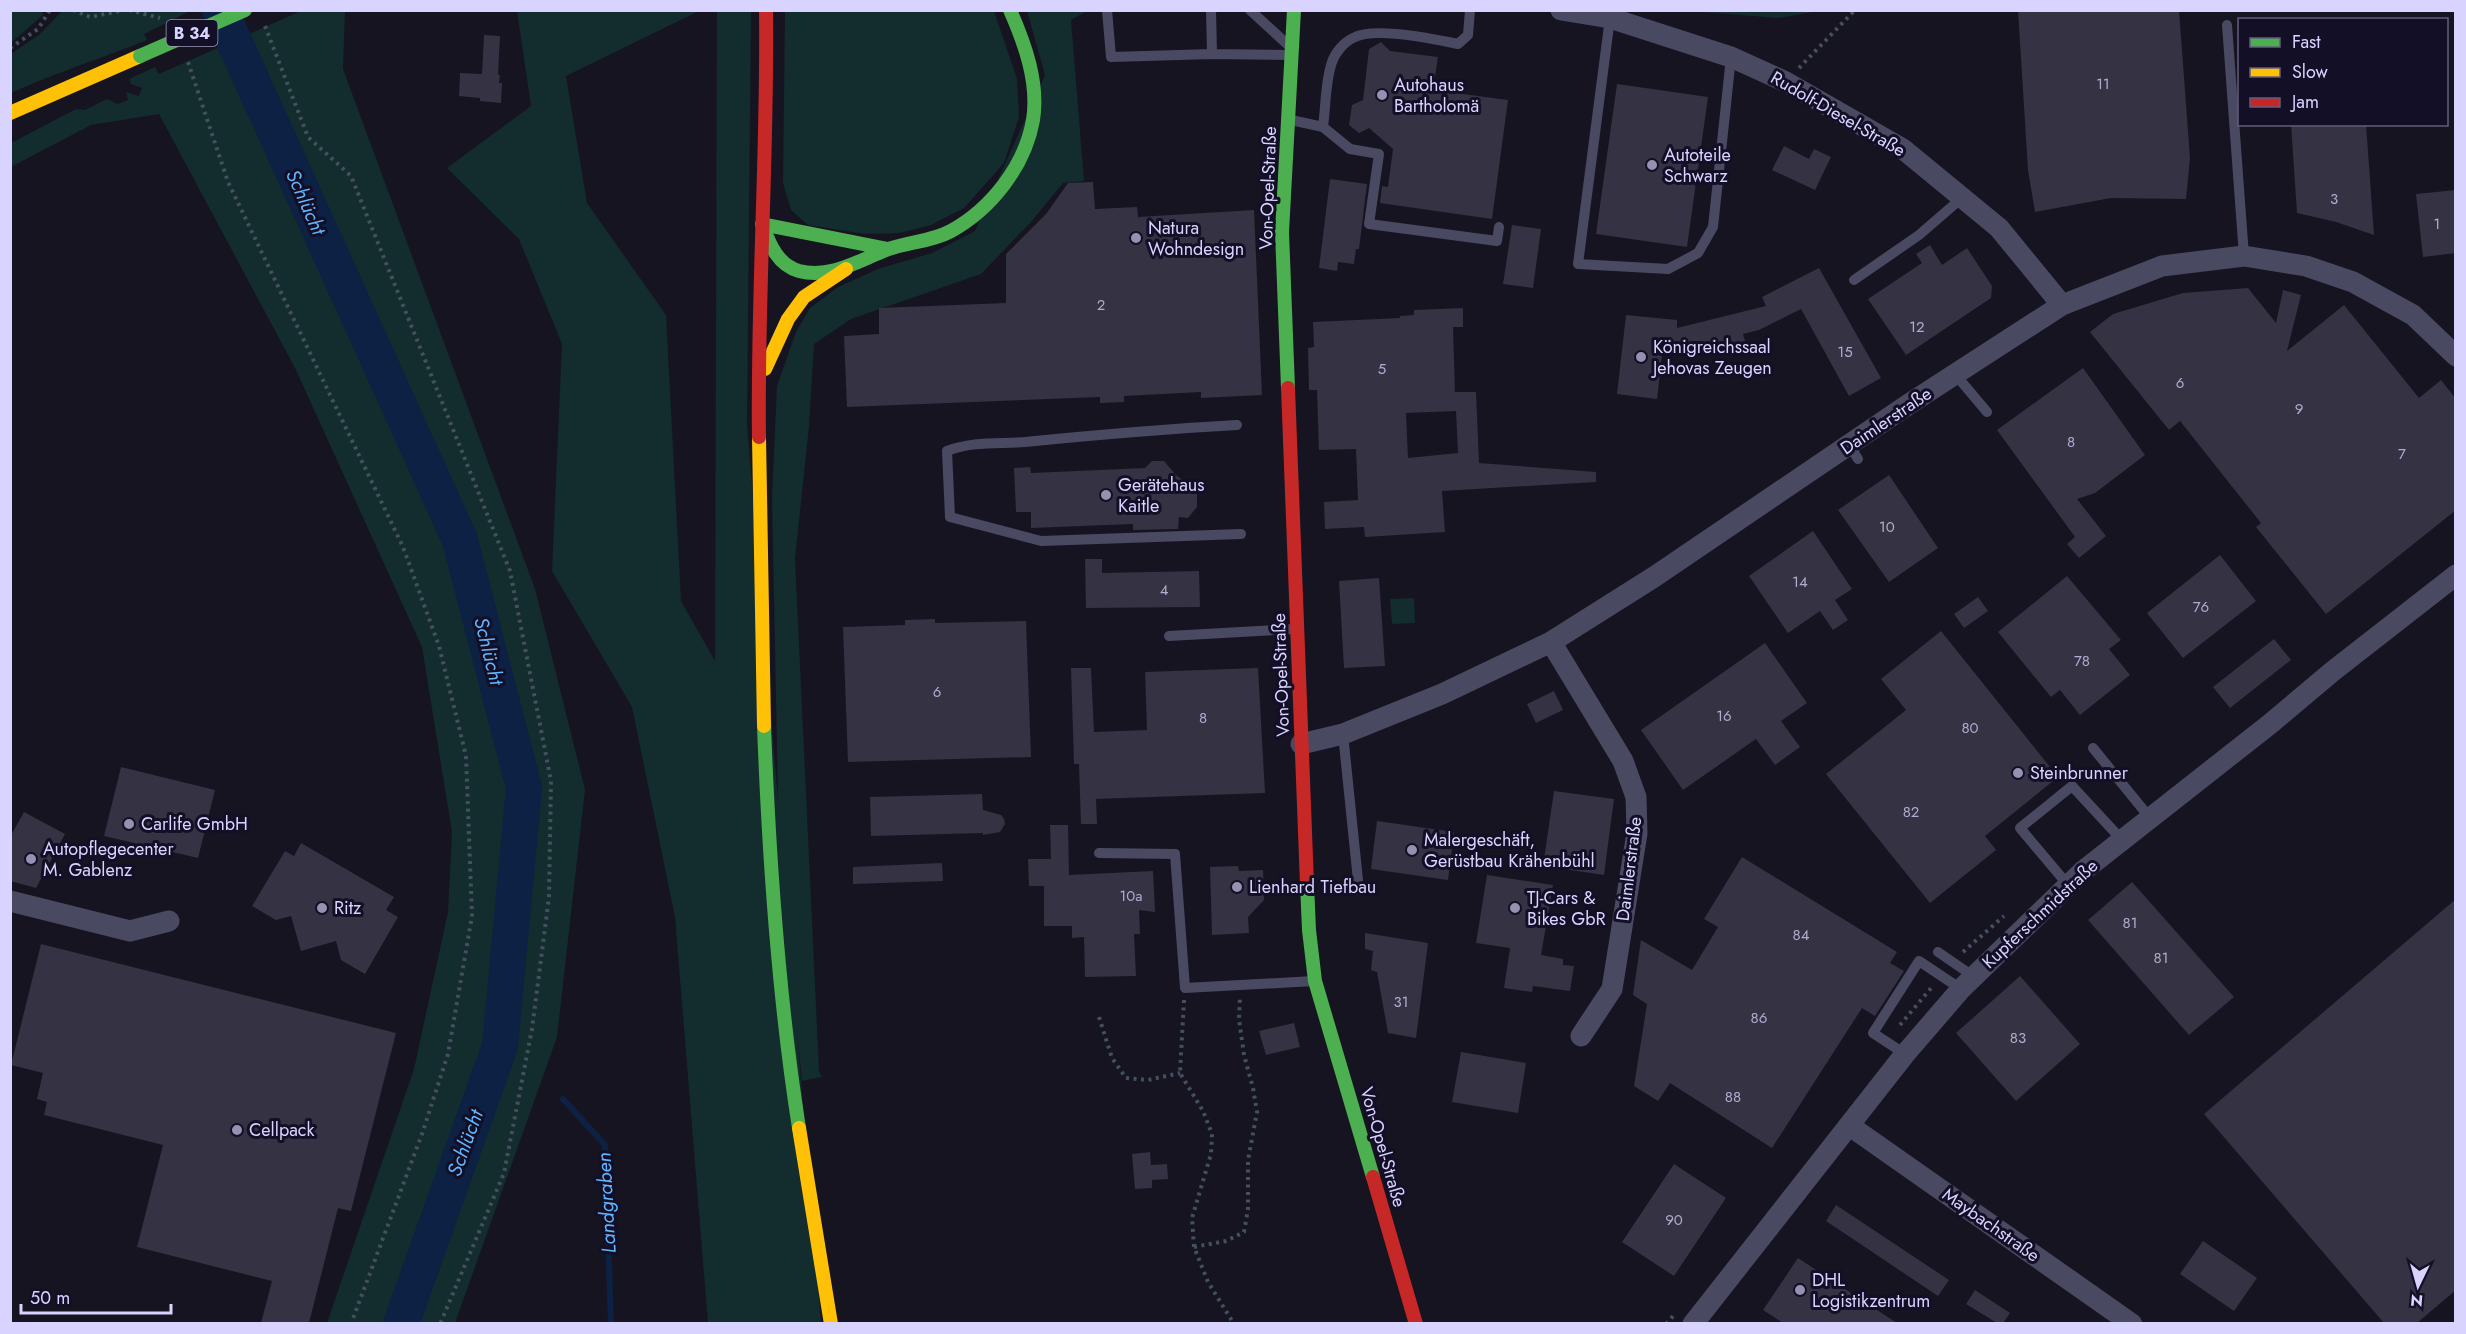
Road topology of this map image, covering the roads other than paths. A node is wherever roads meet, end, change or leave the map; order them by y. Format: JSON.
{"nodes":[{"id":1,"x":245,"y":10,"type":"edge"},
{"id":2,"x":766,"y":10,"type":"edge"},
{"id":3,"x":1010,"y":10,"type":"edge"},
{"id":4,"x":1211,"y":10,"type":"edge"},
{"id":5,"x":1251,"y":10,"type":"edge"},
{"id":6,"x":1294,"y":10,"type":"edge"},
{"id":7,"x":1470,"y":10,"type":"edge"},
{"id":8,"x":1561,"y":10,"type":"edge"},
{"id":9,"x":1108,"y":11,"type":"edge"},
{"id":10,"x":1261,"y":15,"type":"edge"},
{"id":11,"x":1610,"y":18,"type":"junction"},
{"id":12,"x":2227,"y":25,"type":"dead end"},
{"id":13,"x":1290,"y":51,"type":"junction"},
{"id":14,"x":1212,"y":54,"type":"junction"},
{"id":15,"x":1731,"y":57,"type":"junction"},
{"id":16,"x":10,"y":113,"type":"edge"},
{"id":17,"x":1288,"y":119,"type":"junction"},
{"id":18,"x":1323,"y":127,"type":"junction"},
{"id":19,"x":1963,"y":196,"type":"junction"},
{"id":20,"x":762,"y":224,"type":"junction"},
{"id":21,"x":1499,"y":227,"type":"dead end"},
{"id":22,"x":888,"y":249,"type":"junction"},
{"id":23,"x":2244,"y":256,"type":"junction"},
{"id":24,"x":850,"y":267,"type":"junction"},
{"id":25,"x":1854,"y":280,"type":"dead end"},
{"id":26,"x":2062,"y":304,"type":"junction"},
{"id":27,"x":2456,"y":356,"type":"edge"},
{"id":28,"x":1955,"y":374,"type":"junction"},
{"id":29,"x":760,"y":380,"type":"junction"},
{"id":30,"x":1987,"y":412,"type":"dead end"},
{"id":31,"x":1237,"y":425,"type":"dead end"},
{"id":32,"x":1241,"y":534,"type":"dead end"},
{"id":33,"x":2456,"y":574,"type":"edge"},
{"id":34,"x":1297,"y":629,"type":"junction"},
{"id":35,"x":1169,"y":636,"type":"dead end"},
{"id":36,"x":1551,"y":642,"type":"junction"},
{"id":37,"x":1342,"y":734,"type":"junction"},
{"id":38,"x":1301,"y":744,"type":"junction"},
{"id":39,"x":2093,"y":748,"type":"dead end"},
{"id":40,"x":2150,"y":818,"type":"junction"},
{"id":41,"x":2122,"y":840,"type":"junction"},
{"id":42,"x":1099,"y":853,"type":"dead end"},
{"id":43,"x":2068,"y":885,"type":"junction"},
{"id":44,"x":1359,"y":890,"type":"dead end"},
{"id":45,"x":10,"y":901,"type":"edge"},
{"id":46,"x":169,"y":921,"type":"dead end"},
{"id":47,"x":1938,"y":952,"type":"dead end"},
{"id":48,"x":1315,"y":981,"type":"junction"},
{"id":49,"x":1967,"y":982,"type":"junction"},
{"id":50,"x":1581,"y":1036,"type":"dead end"},
{"id":51,"x":1905,"y":1054,"type":"junction"},
{"id":52,"x":1851,"y":1126,"type":"junction"},
{"id":53,"x":831,"y":1323,"type":"edge"},
{"id":54,"x":1416,"y":1323,"type":"edge"},
{"id":55,"x":1693,"y":1323,"type":"edge"},
{"id":56,"x":2132,"y":1323,"type":"edge"}],
"edges":[{"from":1,"to":16,"type":"main road","number":"B 34","bridge":true},
{"from":2,"to":20,"type":"main road"},
{"from":3,"to":22,"type":"main road"},
{"from":4,"to":14,"type":"lane"},
{"from":5,"to":10,"type":"lane"},
{"from":6,"to":13,"type":"main road","name":"Von-Opel-Straße"},
{"from":7,"to":18,"type":"lane"},
{"from":8,"to":11,"type":"street","name":"Rudolf-Diesel-Straße"},
{"from":9,"to":14,"type":"lane"},
{"from":10,"to":13,"type":"lane"},
{"from":11,"to":15,"type":"street","name":"Rudolf-Diesel-Straße"},
{"from":11,"to":15,"type":"lane"},
{"from":12,"to":23,"type":"lane"},
{"from":13,"to":14,"type":"lane"},
{"from":13,"to":17,"type":"main road","name":"Von-Opel-Straße"},
{"from":15,"to":19,"type":"street","name":"Rudolf-Diesel-Straße"},
{"from":17,"to":18,"type":"lane"},
{"from":17,"to":34,"type":"main road","name":"Von-Opel-Straße"},
{"from":18,"to":21,"type":"lane"},
{"from":19,"to":25,"type":"lane"},
{"from":19,"to":26,"type":"street","name":"Rudolf-Diesel-Straße"},
{"from":20,"to":22,"type":"main road"},
{"from":20,"to":24,"type":"main road"},
{"from":20,"to":29,"type":"main road"},
{"from":22,"to":24,"type":"main road"},
{"from":23,"to":26,"type":"street","name":"Daimlerstraße"},
{"from":23,"to":27,"type":"street","name":"Daimlerstraße"},
{"from":24,"to":29,"type":"main road"},
{"from":26,"to":28,"type":"street","name":"Daimlerstraße"},
{"from":28,"to":30,"type":"lane"},
{"from":28,"to":36,"type":"street","name":"Daimlerstraße"},
{"from":29,"to":53,"type":"main road"},
{"from":31,"to":32,"type":"lane"},
{"from":33,"to":40,"type":"street","name":"Kupferschmidstraße"},
{"from":34,"to":35,"type":"lane"},
{"from":34,"to":38,"type":"main road","name":"Von-Opel-Straße"},
{"from":36,"to":37,"type":"street","name":"Daimlerstraße"},
{"from":36,"to":50,"type":"street","name":"Daimlerstraße"},
{"from":37,"to":38,"type":"street","name":"Daimlerstraße"},
{"from":37,"to":44,"type":"lane"},
{"from":38,"to":48,"type":"main road","name":"Von-Opel-Straße"},
{"from":39,"to":40,"type":"lane"},
{"from":40,"to":41,"type":"street","name":"Kupferschmidstraße"},
{"from":41,"to":43,"type":"street","name":"Kupferschmidstraße"},
{"from":41,"to":43,"type":"lane"},
{"from":42,"to":48,"type":"lane"},
{"from":43,"to":49,"type":"street","name":"Kupferschmidstraße"},
{"from":45,"to":46,"type":"street"},
{"from":47,"to":49,"type":"lane"},
{"from":48,"to":54,"type":"main road","name":"Von-Opel-Straße"},
{"from":49,"to":51,"type":"street","name":"Kupferschmidstraße"},
{"from":49,"to":51,"type":"lane"},
{"from":51,"to":52,"type":"street","name":"Kupferschmidstraße"},
{"from":52,"to":55,"type":"street","name":"Kupferschmidstraße"},
{"from":52,"to":56,"type":"street","name":"Maybachstraße"}]}
